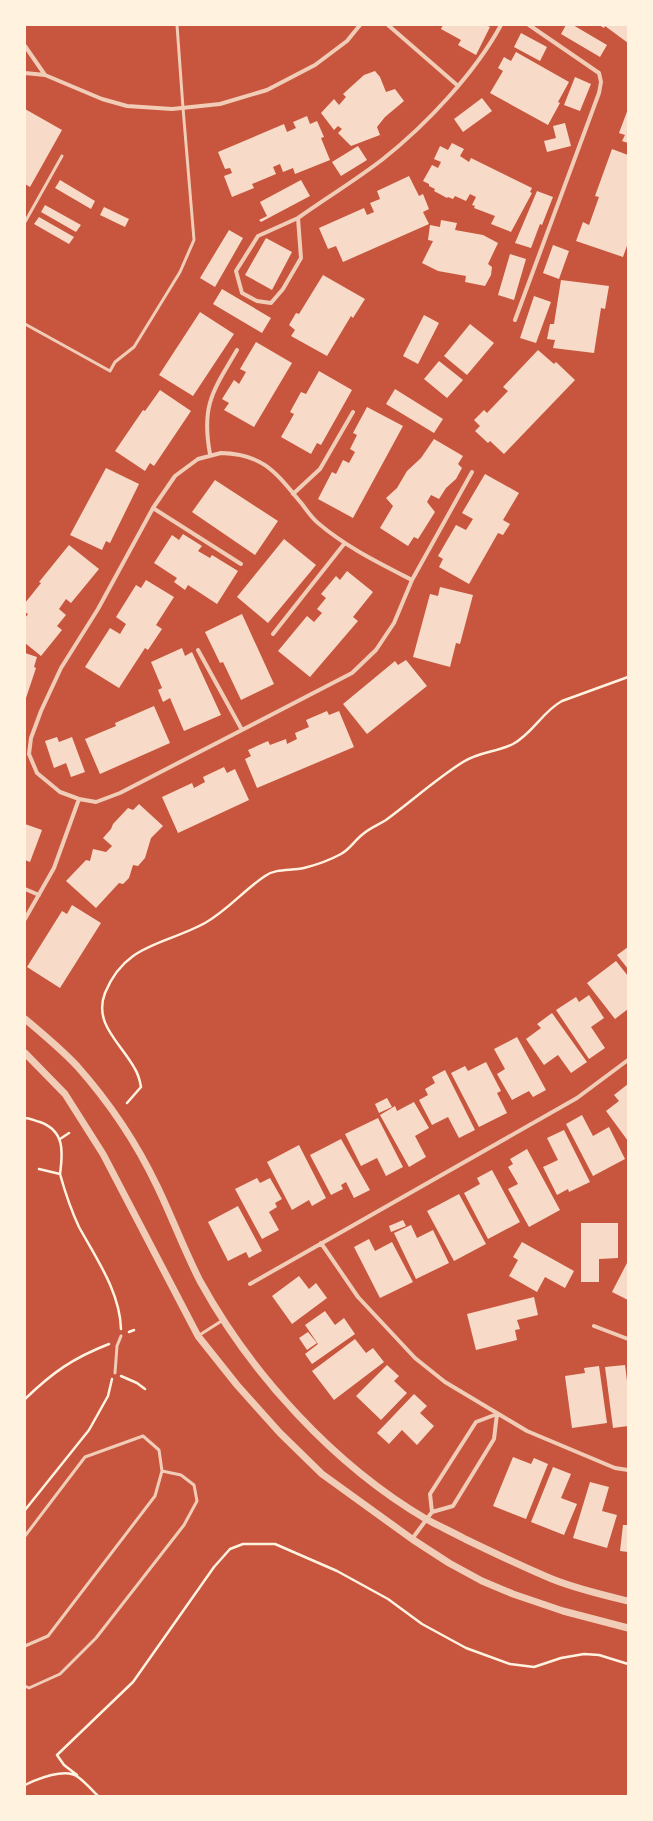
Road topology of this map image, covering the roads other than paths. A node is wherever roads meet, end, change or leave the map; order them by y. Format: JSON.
{"nodes":[{"id":1,"x":177,"y":25,"type":"edge"},
{"id":2,"x":360,"y":25,"type":"edge"},
{"id":3,"x":388,"y":25,"type":"edge"},
{"id":4,"x":501,"y":25,"type":"edge"},
{"id":5,"x":530,"y":25,"type":"edge"},
{"id":6,"x":25,"y":46,"type":"edge"},
{"id":7,"x":25,"y":74,"type":"edge"},
{"id":8,"x":46,"y":75,"type":"junction"},
{"id":9,"x":457,"y":85,"type":"junction"},
{"id":10,"x":182,"y":108,"type":"junction"},
{"id":11,"x":62,"y":156,"type":"dead end"},
{"id":12,"x":298,"y":218,"type":"junction"},
{"id":13,"x":25,"y":222,"type":"edge"},
{"id":14,"x":515,"y":320,"type":"dead end"},
{"id":15,"x":25,"y":324,"type":"edge"},
{"id":16,"x":237,"y":350,"type":"dead end"},
{"id":17,"x":353,"y":412,"type":"dead end"},
{"id":18,"x":210,"y":454,"type":"junction"},
{"id":19,"x":472,"y":472,"type":"dead end"},
{"id":20,"x":293,"y":494,"type":"junction"},
{"id":21,"x":153,"y":508,"type":"junction"},
{"id":22,"x":344,"y":544,"type":"junction"},
{"id":23,"x":241,"y":564,"type":"dead end"},
{"id":24,"x":412,"y":580,"type":"junction"},
{"id":25,"x":274,"y":634,"type":"dead end"},
{"id":26,"x":198,"y":650,"type":"dead end"},
{"id":27,"x":242,"y":730,"type":"junction"},
{"id":28,"x":79,"y":799,"type":"junction"},
{"id":29,"x":25,"y":889,"type":"edge"},
{"id":30,"x":39,"y":895,"type":"junction"},
{"id":31,"x":25,"y":919,"type":"edge"},
{"id":32,"x":25,"y":1019,"type":"edge"},
{"id":33,"x":25,"y":1052,"type":"edge"},
{"id":34,"x":628,"y":1060,"type":"edge"},
{"id":35,"x":321,"y":1243,"type":"junction"},
{"id":36,"x":250,"y":1284,"type":"dead end"},
{"id":37,"x":223,"y":1320,"type":"junction"},
{"id":38,"x":594,"y":1326,"type":"dead end"},
{"id":39,"x":121,"y":1336,"type":"road end"},
{"id":40,"x":198,"y":1336,"type":"junction"},
{"id":41,"x":628,"y":1340,"type":"edge"},
{"id":42,"x":115,"y":1373,"type":"road end"},
{"id":43,"x":497,"y":1414,"type":"junction"},
{"id":44,"x":628,"y":1470,"type":"edge"},
{"id":45,"x":162,"y":1471,"type":"junction"},
{"id":46,"x":432,"y":1512,"type":"junction"},
{"id":47,"x":427,"y":1519,"type":"junction"},
{"id":48,"x":25,"y":1536,"type":"edge"},
{"id":49,"x":412,"y":1539,"type":"junction"},
{"id":50,"x":628,"y":1601,"type":"edge"},
{"id":51,"x":628,"y":1628,"type":"edge"},
{"id":52,"x":25,"y":1646,"type":"edge"},
{"id":53,"x":25,"y":1686,"type":"edge"}],
"edges":[{"from":1,"to":10,"type":"lane"},
{"from":2,"to":10,"type":"street"},
{"from":3,"to":9,"type":"street"},
{"from":4,"to":9,"type":"street"},
{"from":5,"to":14,"type":"street"},
{"from":6,"to":8,"type":"street"},
{"from":7,"to":8,"type":"street"},
{"from":8,"to":10,"type":"street"},
{"from":9,"to":12,"type":"street"},
{"from":10,"to":15,"type":"lane"},
{"from":11,"to":13,"type":"lane"},
{"from":12,"to":12,"type":"street"},
{"from":16,"to":18,"type":"street"},
{"from":17,"to":20,"type":"street"},
{"from":18,"to":20,"type":"street"},
{"from":18,"to":21,"type":"street"},
{"from":19,"to":24,"type":"street"},
{"from":20,"to":22,"type":"street"},
{"from":21,"to":23,"type":"street"},
{"from":21,"to":28,"type":"street"},
{"from":22,"to":24,"type":"street"},
{"from":22,"to":25,"type":"street"},
{"from":24,"to":27,"type":"street"},
{"from":26,"to":27,"type":"street"},
{"from":27,"to":28,"type":"street"},
{"from":28,"to":30,"type":"street"},
{"from":29,"to":30,"type":"street"},
{"from":30,"to":31,"type":"street"},
{"from":32,"to":37,"type":"street"},
{"from":33,"to":40,"type":"street"},
{"from":34,"to":35,"type":"street"},
{"from":35,"to":36,"type":"street"},
{"from":35,"to":43,"type":"street"},
{"from":37,"to":40,"type":"lane"},
{"from":37,"to":47,"type":"street"},
{"from":38,"to":41,"type":"street"},
{"from":39,"to":42,"type":"lane"},
{"from":40,"to":49,"type":"street"},
{"from":43,"to":44,"type":"street"},
{"from":43,"to":46,"type":"street"},
{"from":43,"to":46,"type":"street"},
{"from":45,"to":48,"type":"lane"},
{"from":45,"to":52,"type":"lane"},
{"from":45,"to":53,"type":"lane"},
{"from":46,"to":47,"type":"street"},
{"from":47,"to":49,"type":"street"},
{"from":47,"to":50,"type":"street"},
{"from":49,"to":51,"type":"street"}]}
